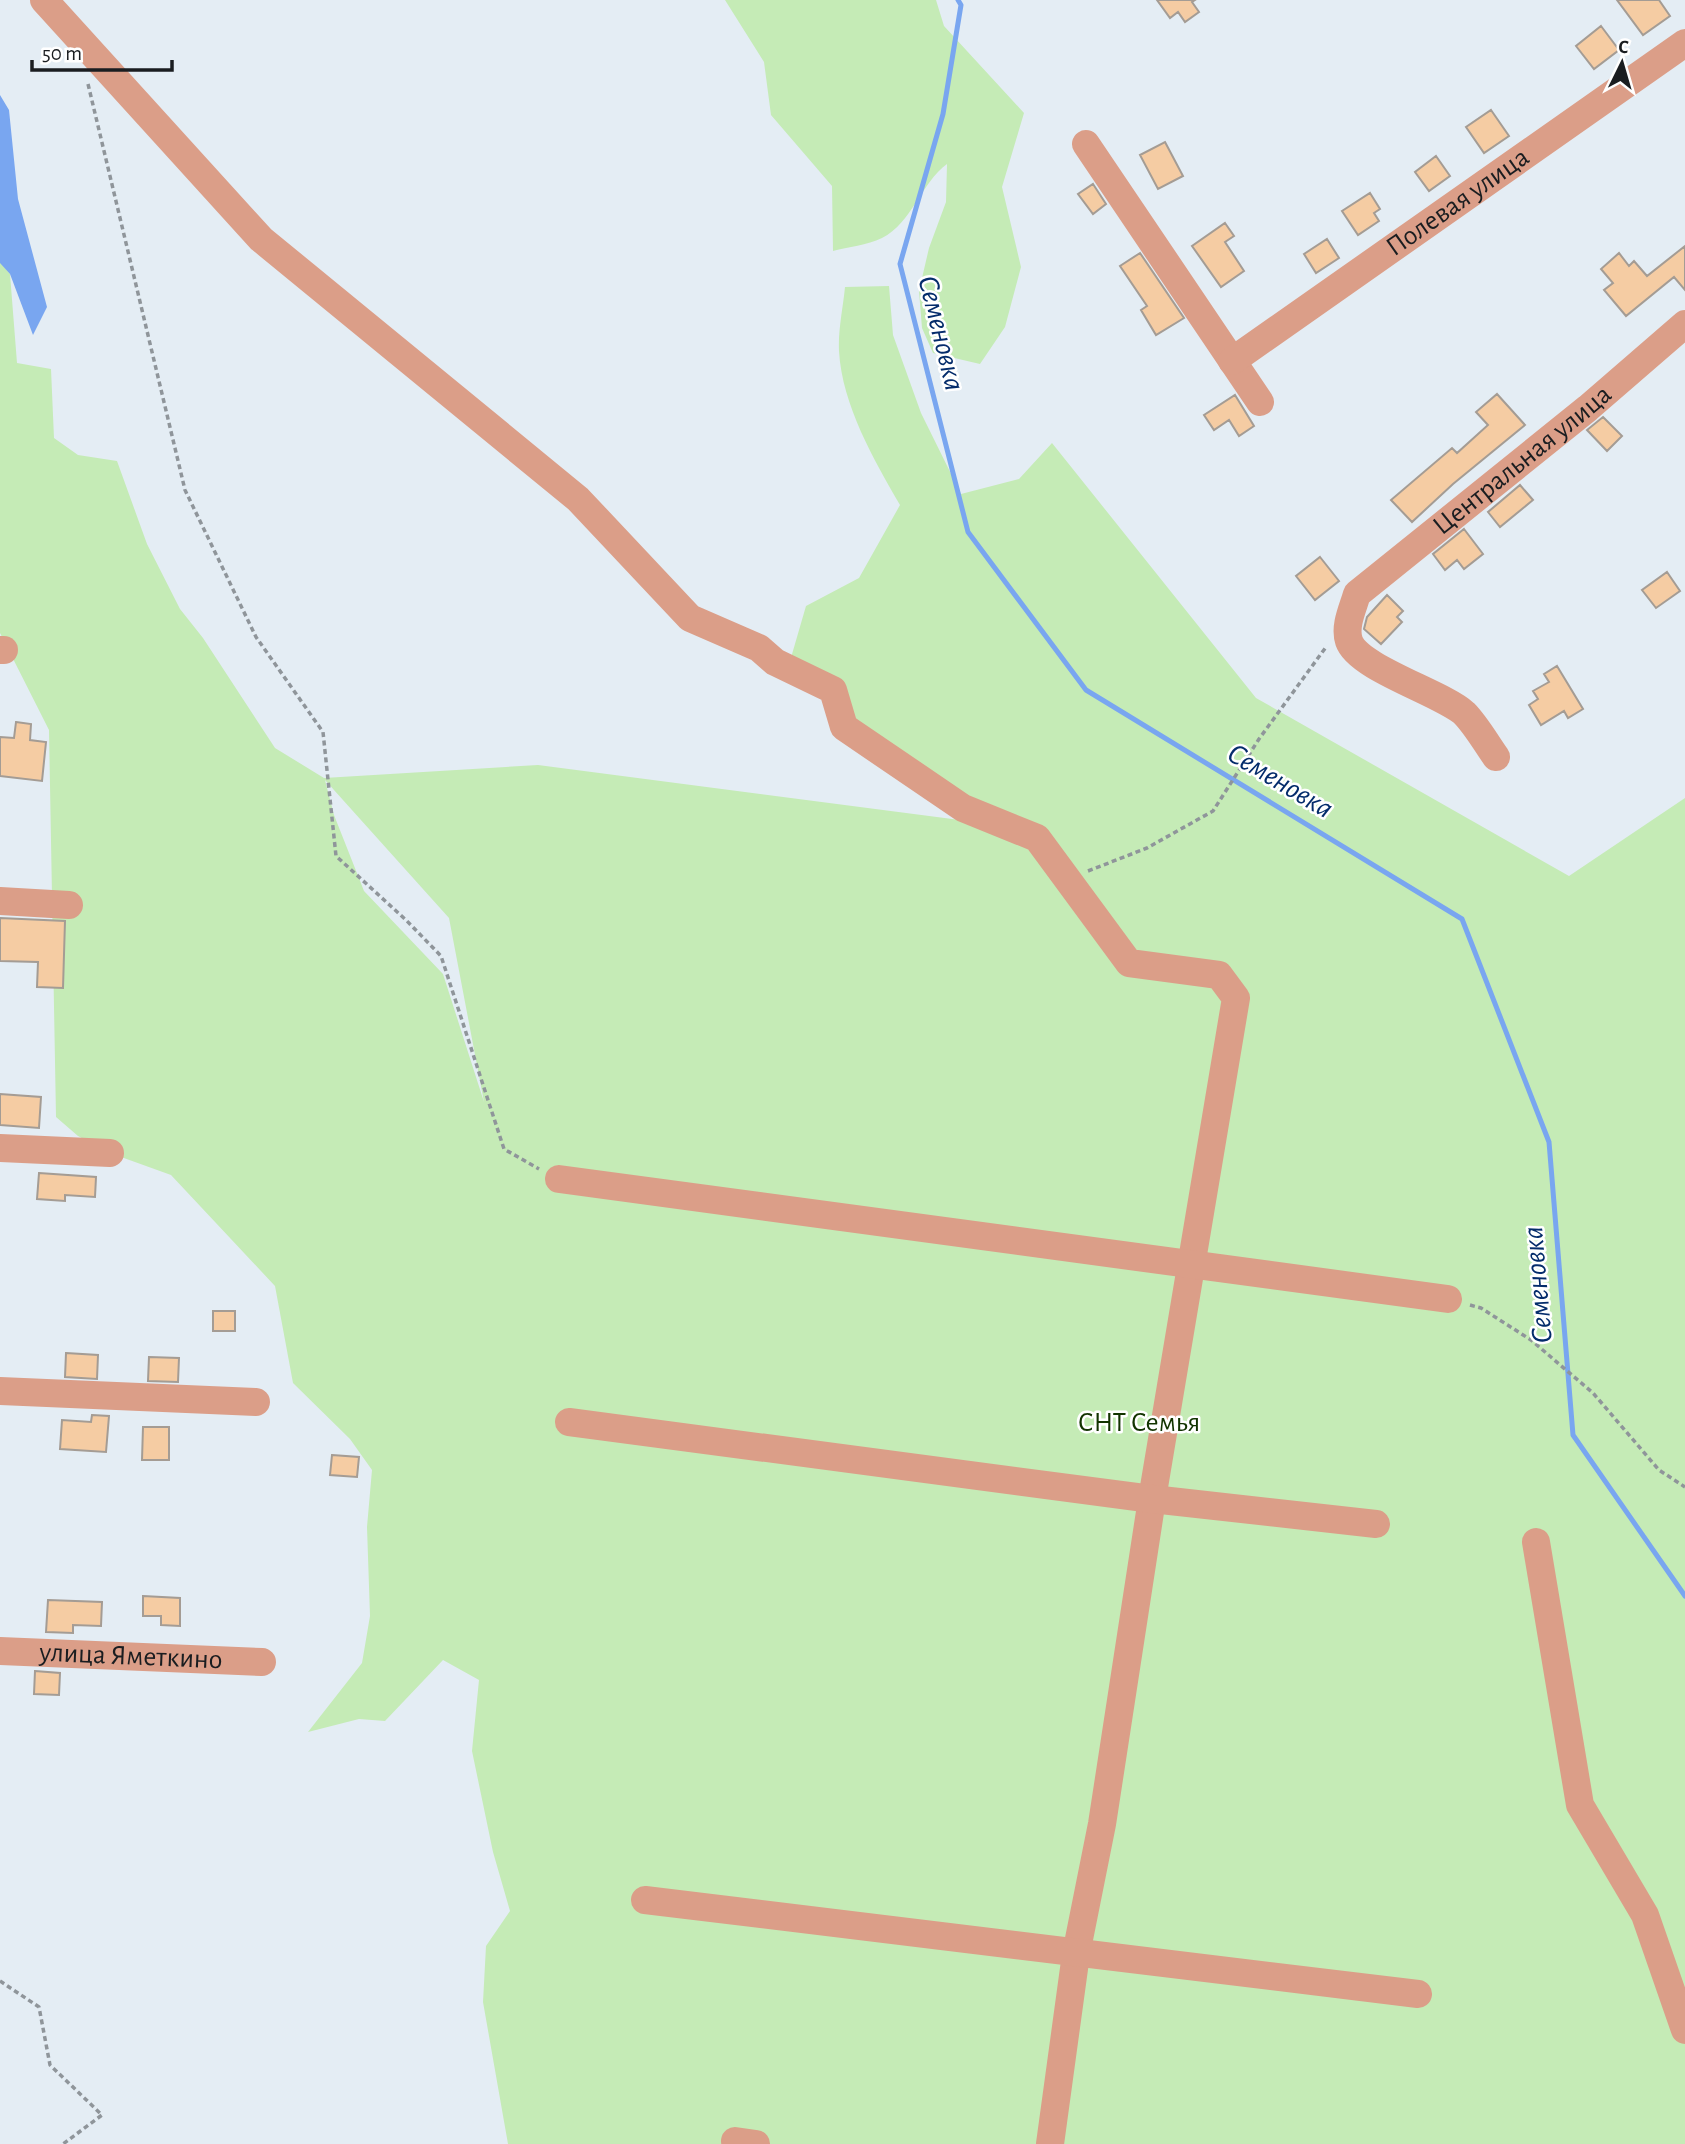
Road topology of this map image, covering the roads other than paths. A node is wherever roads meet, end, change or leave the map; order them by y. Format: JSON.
{"nodes":[{"id":1,"x":44,"y":0,"type":"edge"},
{"id":2,"x":1685,"y":43,"type":"edge"},
{"id":3,"x":1086,"y":144,"type":"dead end"},
{"id":4,"x":1685,"y":324,"type":"edge"},
{"id":5,"x":1232,"y":360,"type":"junction"},
{"id":6,"x":1260,"y":402,"type":"dead end"},
{"id":7,"x":1496,"y":757,"type":"dead end"},
{"id":8,"x":0,"y":901,"type":"edge"},
{"id":9,"x":69,"y":905,"type":"dead end"},
{"id":10,"x":0,"y":1148,"type":"edge"},
{"id":11,"x":110,"y":1153,"type":"dead end"},
{"id":12,"x":559,"y":1179,"type":"road end"},
{"id":13,"x":1192,"y":1266,"type":"junction"},
{"id":14,"x":1448,"y":1299,"type":"road end"},
{"id":15,"x":0,"y":1391,"type":"edge"},
{"id":16,"x":256,"y":1402,"type":"dead end"},
{"id":17,"x":569,"y":1423,"type":"dead end"},
{"id":18,"x":1152,"y":1499,"type":"junction"},
{"id":19,"x":1376,"y":1524,"type":"dead end"},
{"id":20,"x":1535,"y":1542,"type":"dead end"},
{"id":21,"x":0,"y":1651,"type":"edge"},
{"id":22,"x":262,"y":1662,"type":"dead end"},
{"id":23,"x":645,"y":1900,"type":"dead end"},
{"id":24,"x":1076,"y":1954,"type":"junction"},
{"id":25,"x":1418,"y":1994,"type":"dead end"},
{"id":26,"x":1685,"y":2030,"type":"edge"},
{"id":27,"x":1050,"y":2144,"type":"edge"}],
"edges":[{"from":1,"to":13,"type":"street"},
{"from":2,"to":5,"type":"street","name":"Полевая улица"},
{"from":3,"to":5,"type":"street"},
{"from":4,"to":7,"type":"street","name":"Центральная улица"},
{"from":5,"to":6,"type":"street"},
{"from":8,"to":9,"type":"street"},
{"from":10,"to":11,"type":"street"},
{"from":12,"to":13,"type":"street"},
{"from":13,"to":14,"type":"street"},
{"from":13,"to":18,"type":"street"},
{"from":15,"to":16,"type":"street"},
{"from":17,"to":18,"type":"street"},
{"from":18,"to":19,"type":"street"},
{"from":18,"to":24,"type":"street"},
{"from":20,"to":26,"type":"street"},
{"from":21,"to":22,"type":"street","name":"улица Яметкино"},
{"from":23,"to":24,"type":"street"},
{"from":24,"to":25,"type":"street"},
{"from":24,"to":27,"type":"street"}]}
